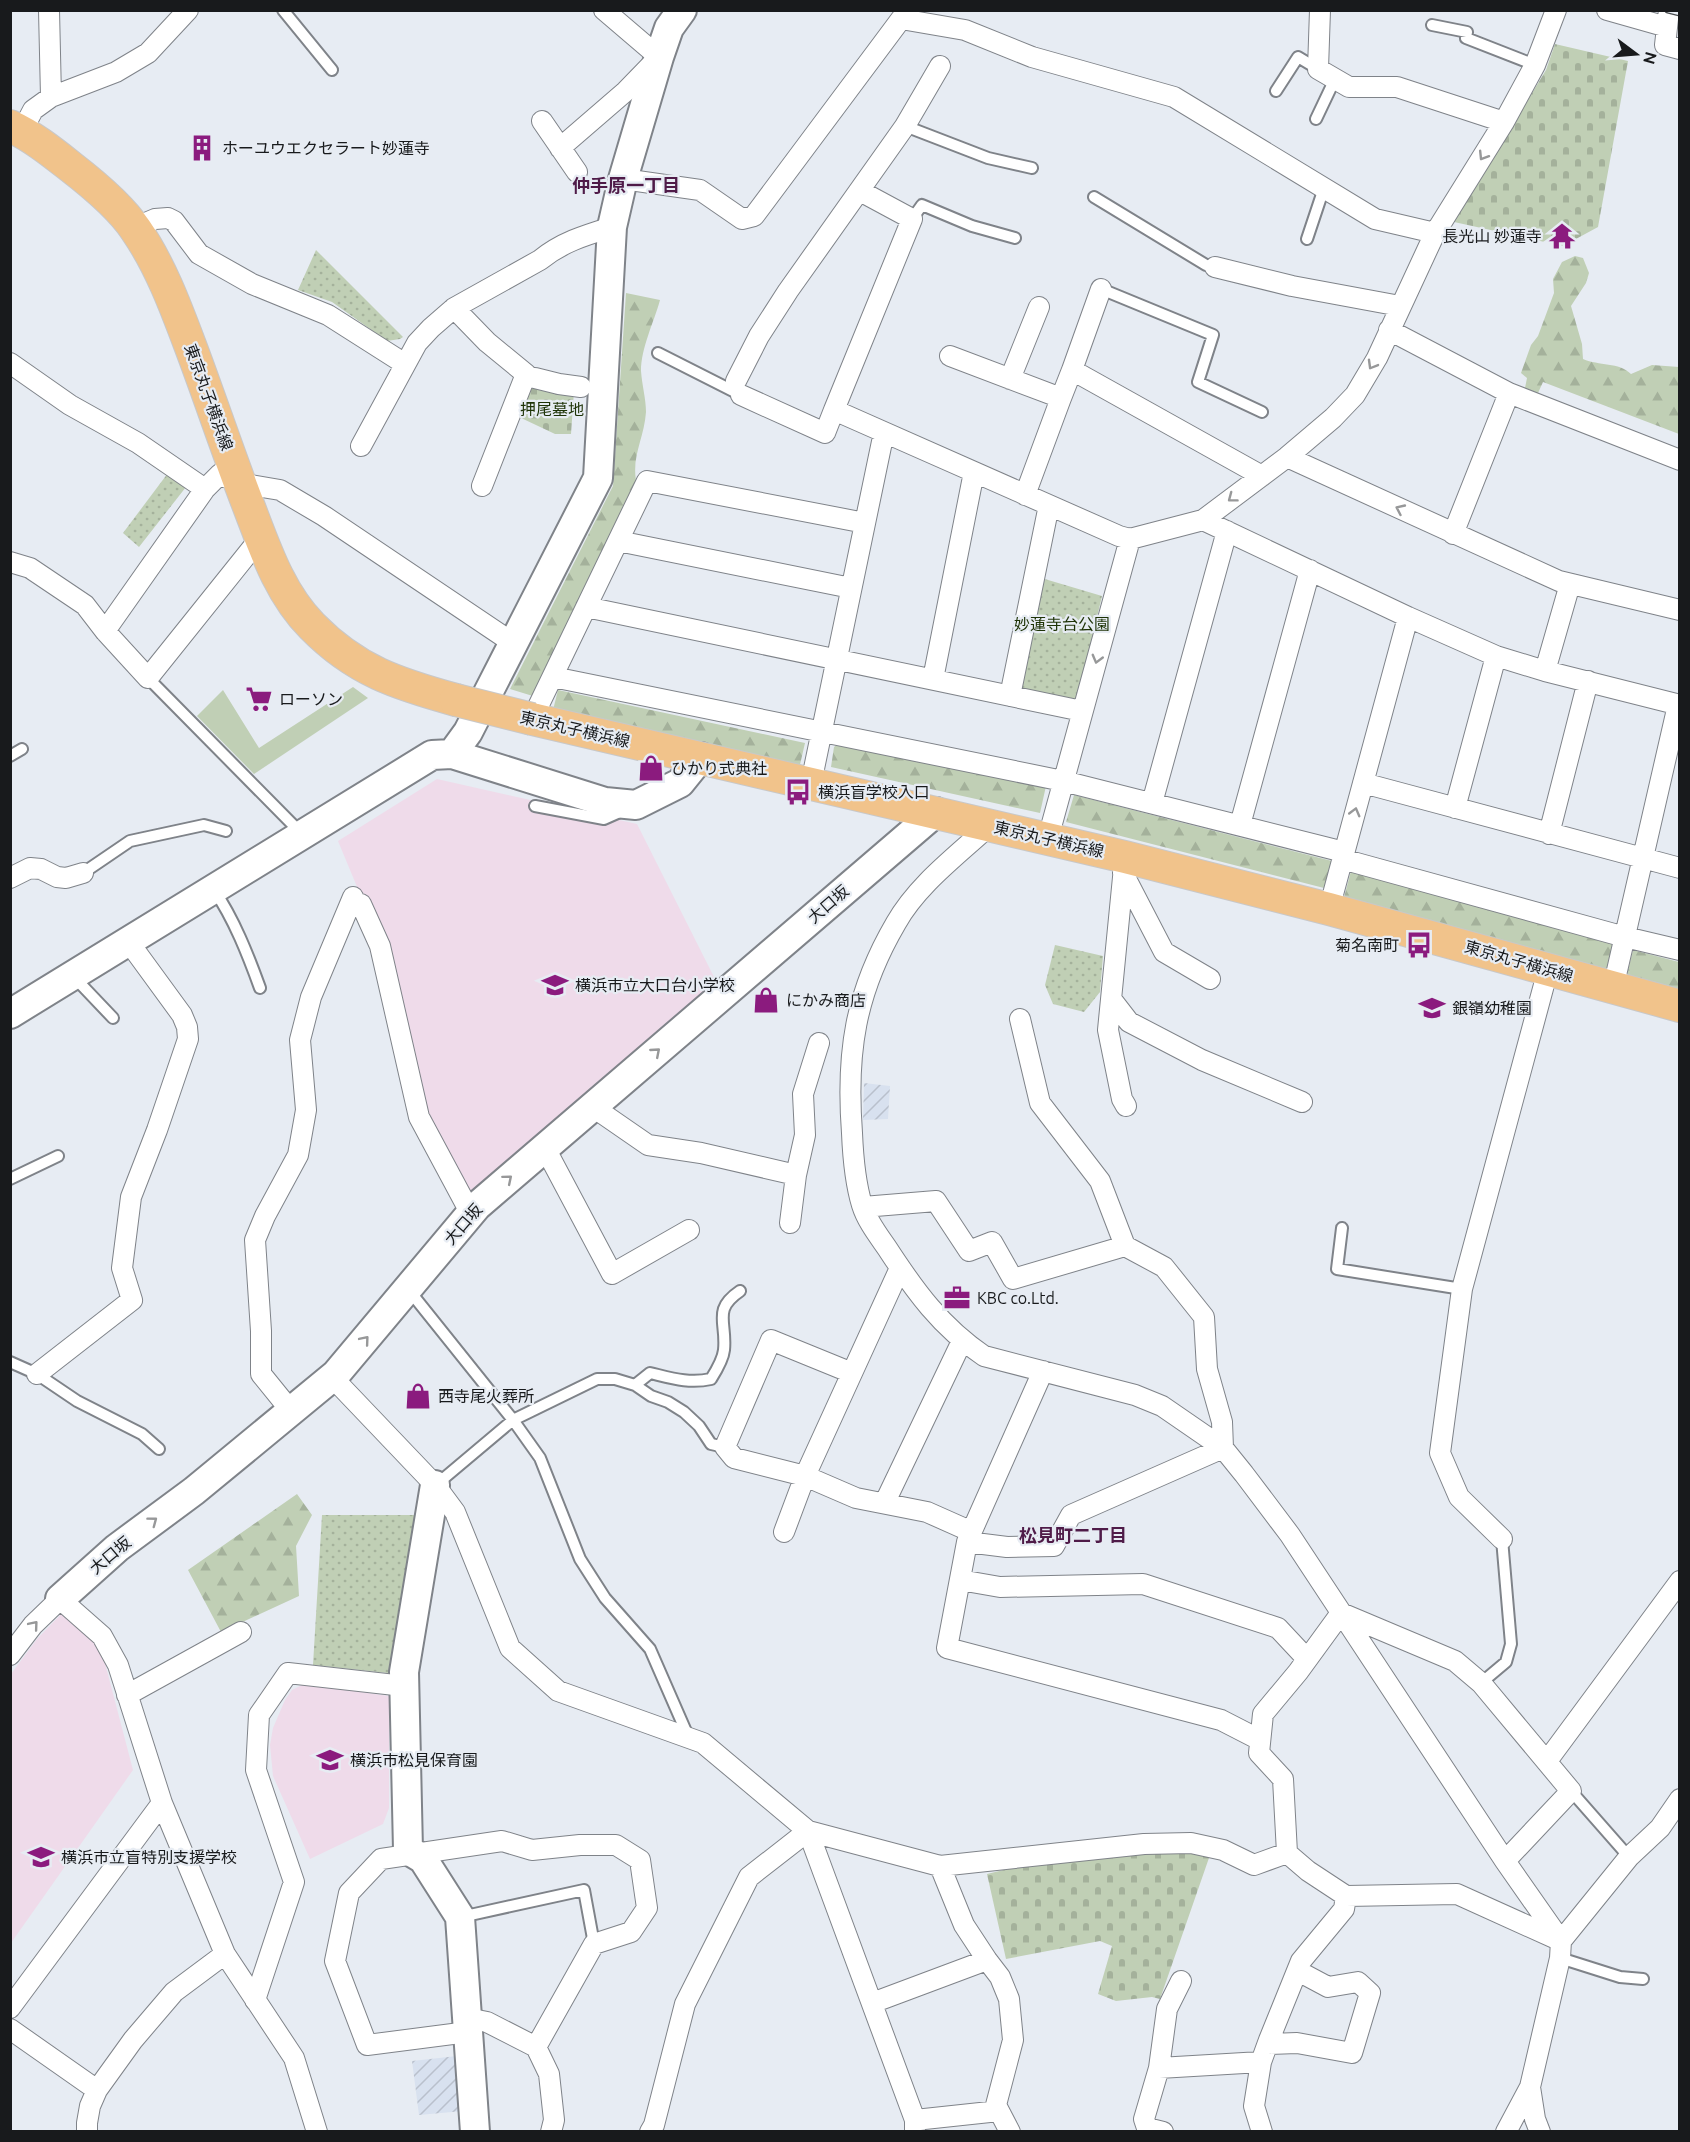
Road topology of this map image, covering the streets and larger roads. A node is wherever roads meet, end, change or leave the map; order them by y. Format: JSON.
{"nodes":[{"id":1,"x":49,"y":10,"type":"edge"},
{"id":2,"x":188,"y":10,"type":"edge"},
{"id":3,"x":604,"y":10,"type":"edge"},
{"id":4,"x":682,"y":10,"type":"edge"},
{"id":5,"x":1320,"y":10,"type":"edge"},
{"id":6,"x":1556,"y":10,"type":"edge"},
{"id":7,"x":1607,"y":10,"type":"edge"},
{"id":8,"x":1668,"y":19,"type":"edge"},
{"id":9,"x":1680,"y":49,"type":"edge"},
{"id":10,"x":659,"y":57,"type":"junction"},
{"id":11,"x":940,"y":66,"type":"dead end"},
{"id":12,"x":51,"y":97,"type":"junction"},
{"id":13,"x":542,"y":121,"type":"dead end"},
{"id":14,"x":1504,"y":122,"type":"junction"},
{"id":15,"x":16,"y":129,"type":"edge"},
{"id":16,"x":560,"y":148,"type":"junction"},
{"id":17,"x":577,"y":172,"type":"dead end"},
{"id":18,"x":623,"y":179,"type":"junction"},
{"id":19,"x":860,"y":191,"type":"junction"},
{"id":20,"x":612,"y":227,"type":"junction"},
{"id":21,"x":134,"y":228,"type":"junction"},
{"id":22,"x":1435,"y":233,"type":"junction"},
{"id":23,"x":1215,"y":267,"type":"road end"},
{"id":24,"x":1101,"y":289,"type":"road end"},
{"id":25,"x":1400,"y":306,"type":"junction"},
{"id":26,"x":1039,"y":307,"type":"dead end"},
{"id":27,"x":454,"y":308,"type":"junction"},
{"id":28,"x":1389,"y":330,"type":"junction"},
{"id":29,"x":950,"y":356,"type":"dead end"},
{"id":30,"x":10,"y":363,"type":"edge"},
{"id":31,"x":405,"y":364,"type":"junction"},
{"id":32,"x":1072,"y":370,"type":"junction"},
{"id":33,"x":535,"y":378,"type":"dead end"},
{"id":34,"x":1010,"y":379,"type":"junction"},
{"id":35,"x":1509,"y":393,"type":"junction"},
{"id":36,"x":588,"y":395,"type":"junction"},
{"id":37,"x":1061,"y":398,"type":"junction"},
{"id":38,"x":834,"y":410,"type":"junction"},
{"id":39,"x":884,"y":432,"type":"junction"},
{"id":40,"x":361,"y":446,"type":"dead end"},
{"id":41,"x":1287,"y":457,"type":"junction"},
{"id":42,"x":1680,"y":460,"type":"edge"},
{"id":43,"x":974,"y":472,"type":"junction"},
{"id":44,"x":1262,"y":476,"type":"junction"},
{"id":45,"x":239,"y":483,"type":"junction"},
{"id":46,"x":482,"y":486,"type":"dead end"},
{"id":47,"x":205,"y":489,"type":"junction"},
{"id":48,"x":1025,"y":495,"type":"junction"},
{"id":49,"x":1049,"y":505,"type":"junction"},
{"id":50,"x":1203,"y":520,"type":"junction"},
{"id":51,"x":865,"y":523,"type":"junction"},
{"id":52,"x":1227,"y":531,"type":"junction"},
{"id":53,"x":1453,"y":534,"type":"junction"},
{"id":54,"x":261,"y":537,"type":"junction"},
{"id":55,"x":1130,"y":539,"type":"junction"},
{"id":56,"x":618,"y":541,"type":"junction"},
{"id":57,"x":10,"y":562,"type":"edge"},
{"id":58,"x":1310,"y":570,"type":"junction"},
{"id":59,"x":1570,"y":584,"type":"junction"},
{"id":60,"x":852,"y":588,"type":"junction"},
{"id":61,"x":586,"y":607,"type":"junction"},
{"id":62,"x":1680,"y":610,"type":"edge"},
{"id":63,"x":1408,"y":617,"type":"junction"},
{"id":64,"x":105,"y":631,"type":"junction"},
{"id":65,"x":513,"y":643,"type":"junction"},
{"id":66,"x":1496,"y":656,"type":"junction"},
{"id":67,"x":837,"y":658,"type":"junction"},
{"id":68,"x":1545,"y":671,"type":"junction"},
{"id":69,"x":553,"y":676,"type":"junction"},
{"id":70,"x":933,"y":679,"type":"junction"},
{"id":71,"x":1588,"y":681,"type":"junction"},
{"id":72,"x":1011,"y":696,"type":"junction"},
{"id":73,"x":1679,"y":705,"type":"edge"},
{"id":74,"x":1082,"y":711,"type":"junction"},
{"id":75,"x":532,"y":719,"type":"junction"},
{"id":76,"x":822,"y":732,"type":"junction"},
{"id":77,"x":452,"y":754,"type":"junction"},
{"id":78,"x":701,"y":757,"type":"junction"},
{"id":79,"x":1063,"y":781,"type":"junction"},
{"id":80,"x":811,"y":783,"type":"junction"},
{"id":81,"x":1363,"y":783,"type":"junction"},
{"id":82,"x":1152,"y":803,"type":"junction"},
{"id":83,"x":1455,"y":808,"type":"junction"},
{"id":84,"x":936,"y":812,"type":"junction"},
{"id":85,"x":990,"y":825,"type":"junction"},
{"id":86,"x":1240,"y":825,"type":"junction"},
{"id":87,"x":1549,"y":834,"type":"junction"},
{"id":88,"x":1048,"y":838,"type":"junction"},
{"id":89,"x":1343,"y":855,"type":"junction"},
{"id":90,"x":1643,"y":859,"type":"junction"},
{"id":91,"x":1124,"y":865,"type":"junction"},
{"id":92,"x":1680,"y":868,"type":"edge"},
{"id":93,"x":83,"y":873,"type":"road end"},
{"id":94,"x":10,"y":878,"type":"edge"},
{"id":95,"x":1329,"y":909,"type":"junction"},
{"id":96,"x":1625,"y":937,"type":"junction"},
{"id":97,"x":129,"y":941,"type":"junction"},
{"id":98,"x":1680,"y":950,"type":"edge"},
{"id":99,"x":1548,"y":970,"type":"junction"},
{"id":100,"x":1210,"y":979,"type":"dead end"},
{"id":101,"x":1613,"y":988,"type":"junction"},
{"id":102,"x":1112,"y":1000,"type":"junction"},
{"id":103,"x":1680,"y":1006,"type":"edge"},
{"id":104,"x":10,"y":1014,"type":"edge"},
{"id":105,"x":1020,"y":1019,"type":"dead end"},
{"id":106,"x":819,"y":1043,"type":"dead end"},
{"id":107,"x":1302,"y":1102,"type":"dead end"},
{"id":108,"x":1126,"y":1106,"type":"dead end"},
{"id":109,"x":593,"y":1107,"type":"junction"},
{"id":110,"x":545,"y":1148,"type":"junction"},
{"id":111,"x":796,"y":1175,"type":"junction"},
{"id":112,"x":863,"y":1207,"type":"junction"},
{"id":113,"x":471,"y":1214,"type":"junction"},
{"id":114,"x":790,"y":1223,"type":"dead end"},
{"id":115,"x":689,"y":1230,"type":"dead end"},
{"id":116,"x":1125,"y":1246,"type":"junction"},
{"id":117,"x":900,"y":1268,"type":"junction"},
{"id":118,"x":962,"y":1341,"type":"junction"},
{"id":119,"x":1043,"y":1371,"type":"junction"},
{"id":120,"x":852,"y":1373,"type":"junction"},
{"id":121,"x":37,"y":1374,"type":"road end"},
{"id":122,"x":332,"y":1377,"type":"junction"},
{"id":123,"x":291,"y":1411,"type":"junction"},
{"id":124,"x":1223,"y":1449,"type":"junction"},
{"id":125,"x":805,"y":1476,"type":"junction"},
{"id":126,"x":435,"y":1485,"type":"junction"},
{"id":127,"x":885,"y":1502,"type":"junction"},
{"id":128,"x":784,"y":1532,"type":"dead end"},
{"id":129,"x":970,"y":1537,"type":"junction"},
{"id":130,"x":1502,"y":1539,"type":"road end"},
{"id":131,"x":960,"y":1580,"type":"junction"},
{"id":132,"x":1680,"y":1581,"type":"edge"},
{"id":133,"x":60,"y":1599,"type":"junction"},
{"id":134,"x":1341,"y":1613,"type":"junction"},
{"id":135,"x":241,"y":1632,"type":"dead end"},
{"id":136,"x":10,"y":1655,"type":"edge"},
{"id":137,"x":1307,"y":1659,"type":"junction"},
{"id":138,"x":404,"y":1686,"type":"junction"},
{"id":139,"x":128,"y":1695,"type":"junction"},
{"id":140,"x":1260,"y":1740,"type":"junction"},
{"id":141,"x":1547,"y":1761,"type":"junction"},
{"id":142,"x":1680,"y":1798,"type":"edge"},
{"id":143,"x":162,"y":1803,"type":"junction"},
{"id":144,"x":808,"y":1831,"type":"junction"},
{"id":145,"x":416,"y":1853,"type":"junction"},
{"id":146,"x":1287,"y":1853,"type":"junction"},
{"id":147,"x":1505,"y":1861,"type":"junction"},
{"id":148,"x":940,"y":1866,"type":"junction"},
{"id":149,"x":1346,"y":1896,"type":"junction"},
{"id":150,"x":1560,"y":1949,"type":"junction"},
{"id":151,"x":225,"y":1954,"type":"junction"},
{"id":152,"x":987,"y":1960,"type":"junction"},
{"id":153,"x":1298,"y":1971,"type":"junction"},
{"id":154,"x":1181,"y":1981,"type":"dead end"},
{"id":155,"x":872,"y":2003,"type":"junction"},
{"id":156,"x":10,"y":2008,"type":"edge"},
{"id":157,"x":265,"y":2008,"type":"junction"},
{"id":158,"x":468,"y":2025,"type":"junction"},
{"id":159,"x":10,"y":2029,"type":"edge"},
{"id":160,"x":536,"y":2047,"type":"junction"},
{"id":161,"x":1264,"y":2053,"type":"junction"},
{"id":162,"x":1159,"y":2068,"type":"junction"},
{"id":163,"x":1530,"y":2087,"type":"junction"},
{"id":164,"x":98,"y":2090,"type":"junction"},
{"id":165,"x":999,"y":2111,"type":"junction"},
{"id":166,"x":915,"y":2126,"type":"edge"},
{"id":167,"x":87,"y":2132,"type":"edge"},
{"id":168,"x":318,"y":2132,"type":"edge"},
{"id":169,"x":475,"y":2132,"type":"edge"},
{"id":170,"x":551,"y":2132,"type":"edge"},
{"id":171,"x":650,"y":2132,"type":"edge"},
{"id":172,"x":1010,"y":2132,"type":"edge"},
{"id":173,"x":1163,"y":2132,"type":"edge"},
{"id":174,"x":1262,"y":2132,"type":"edge"},
{"id":175,"x":1506,"y":2132,"type":"edge"},
{"id":176,"x":1540,"y":2132,"type":"edge"}],
"edges":[{"from":1,"to":12,"type":"street"},
{"from":2,"to":12,"type":"street"},
{"from":3,"to":10,"type":"street"},
{"from":4,"to":10,"type":"street"},
{"from":5,"to":14,"type":"street"},
{"from":6,"to":14,"type":"street"},
{"from":7,"to":8,"type":"street"},
{"from":8,"to":9,"type":"street"},
{"from":10,"to":16,"type":"street"},
{"from":10,"to":18,"type":"street"},
{"from":11,"to":19,"type":"street"},
{"from":12,"to":15,"type":"street"},
{"from":13,"to":16,"type":"street"},
{"from":14,"to":22,"type":"street","one_way":true},
{"from":15,"to":21,"type":"main road","name":"東京丸子横浜線"},
{"from":16,"to":17,"type":"street"},
{"from":18,"to":20,"type":"street"},
{"from":18,"to":22,"type":"street"},
{"from":19,"to":38,"type":"street"},
{"from":19,"to":38,"type":"street"},
{"from":20,"to":27,"type":"street"},
{"from":20,"to":36,"type":"street"},
{"from":21,"to":31,"type":"street"},
{"from":21,"to":45,"type":"main road","name":"東京丸子横浜線"},
{"from":22,"to":25,"type":"street"},
{"from":23,"to":25,"type":"street"},
{"from":24,"to":32,"type":"street"},
{"from":25,"to":28,"type":"street"},
{"from":26,"to":34,"type":"street"},
{"from":27,"to":31,"type":"street"},
{"from":27,"to":46,"type":"street"},
{"from":28,"to":35,"type":"street"},
{"from":28,"to":41,"type":"street","one_way":true},
{"from":29,"to":34,"type":"street"},
{"from":30,"to":47,"type":"street"},
{"from":31,"to":40,"type":"street"},
{"from":32,"to":37,"type":"street"},
{"from":32,"to":44,"type":"street"},
{"from":33,"to":36,"type":"street"},
{"from":34,"to":37,"type":"street"},
{"from":35,"to":42,"type":"street"},
{"from":35,"to":53,"type":"street"},
{"from":36,"to":65,"type":"street"},
{"from":37,"to":48,"type":"street"},
{"from":38,"to":39,"type":"street"},
{"from":39,"to":43,"type":"street"},
{"from":39,"to":51,"type":"street"},
{"from":41,"to":44,"type":"street"},
{"from":53,"to":41,"type":"street","one_way":true},
{"from":43,"to":48,"type":"street"},
{"from":43,"to":70,"type":"street"},
{"from":44,"to":50,"type":"street","one_way":true},
{"from":45,"to":47,"type":"street"},
{"from":45,"to":54,"type":"main road","name":"東京丸子横浜線"},
{"from":45,"to":65,"type":"street"},
{"from":47,"to":64,"type":"street"},
{"from":48,"to":49,"type":"street"},
{"from":49,"to":55,"type":"street"},
{"from":49,"to":72,"type":"street"},
{"from":50,"to":52,"type":"street"},
{"from":50,"to":55,"type":"street"},
{"from":51,"to":56,"type":"street"},
{"from":51,"to":60,"type":"street"},
{"from":52,"to":58,"type":"street"},
{"from":52,"to":82,"type":"street"},
{"from":53,"to":59,"type":"street"},
{"from":54,"to":64,"type":"street"},
{"from":54,"to":75,"type":"main road","name":"東京丸子横浜線","bridge":true},
{"from":55,"to":74,"type":"street","one_way":true},
{"from":56,"to":60,"type":"street"},
{"from":56,"to":61,"type":"street"},
{"from":57,"to":64,"type":"street"},
{"from":58,"to":63,"type":"street"},
{"from":58,"to":86,"type":"street"},
{"from":59,"to":62,"type":"street"},
{"from":59,"to":68,"type":"street"},
{"from":60,"to":67,"type":"street"},
{"from":61,"to":67,"type":"street"},
{"from":61,"to":69,"type":"street"},
{"from":63,"to":66,"type":"street"},
{"from":63,"to":81,"type":"street"},
{"from":65,"to":77,"type":"street"},
{"from":66,"to":68,"type":"street"},
{"from":66,"to":83,"type":"street"},
{"from":67,"to":70,"type":"street"},
{"from":67,"to":76,"type":"street"},
{"from":68,"to":71,"type":"street"},
{"from":69,"to":75,"type":"street"},
{"from":69,"to":76,"type":"street"},
{"from":70,"to":72,"type":"street"},
{"from":71,"to":73,"type":"street"},
{"from":71,"to":87,"type":"street"},
{"from":72,"to":74,"type":"street"},
{"from":73,"to":90,"type":"street"},
{"from":74,"to":79,"type":"street"},
{"from":75,"to":78,"type":"main road","name":"東京丸子横浜線"},
{"from":76,"to":79,"type":"street"},
{"from":76,"to":80,"type":"street"},
{"from":77,"to":78,"type":"street"},
{"from":77,"to":97,"type":"street"},
{"from":78,"to":80,"type":"main road","name":"東京丸子横浜線"},
{"from":79,"to":82,"type":"street"},
{"from":79,"to":88,"type":"street"},
{"from":80,"to":84,"type":"main road","name":"東京丸子横浜線"},
{"from":81,"to":83,"type":"street"},
{"from":89,"to":81,"type":"street","one_way":true},
{"from":82,"to":86,"type":"street"},
{"from":83,"to":87,"type":"street"},
{"from":84,"to":85,"type":"main road","name":"東京丸子横浜線"},
{"from":109,"to":84,"type":"street","name":"大口坂","one_way":true},
{"from":85,"to":88,"type":"main road","name":"東京丸子横浜線"},
{"from":85,"to":112,"type":"street"},
{"from":86,"to":89,"type":"street"},
{"from":87,"to":90,"type":"street"},
{"from":88,"to":91,"type":"main road","name":"東京丸子横浜線"},
{"from":89,"to":95,"type":"street"},
{"from":89,"to":96,"type":"street"},
{"from":90,"to":92,"type":"street"},
{"from":90,"to":96,"type":"street"},
{"from":91,"to":95,"type":"main road","name":"東京丸子横浜線"},
{"from":91,"to":100,"type":"street"},
{"from":91,"to":102,"type":"street"},
{"from":93,"to":94,"type":"street"},
{"from":95,"to":99,"type":"main road","name":"東京丸子横浜線"},
{"from":96,"to":98,"type":"street"},
{"from":96,"to":101,"type":"street"},
{"from":97,"to":104,"type":"street"},
{"from":97,"to":121,"type":"street"},
{"from":99,"to":101,"type":"main road","name":"東京丸子横浜線"},
{"from":99,"to":130,"type":"street"},
{"from":101,"to":103,"type":"main road","name":"東京丸子横浜線"},
{"from":102,"to":107,"type":"street"},
{"from":102,"to":108,"type":"street"},
{"from":105,"to":116,"type":"street"},
{"from":106,"to":111,"type":"street"},
{"from":109,"to":110,"type":"street","name":"大口坂"},
{"from":109,"to":111,"type":"street"},
{"from":113,"to":110,"type":"street","name":"大口坂","one_way":true},
{"from":110,"to":115,"type":"street"},
{"from":111,"to":114,"type":"street"},
{"from":112,"to":116,"type":"street"},
{"from":112,"to":117,"type":"street"},
{"from":122,"to":113,"type":"street","name":"大口坂","one_way":true},
{"from":113,"to":123,"type":"street"},
{"from":116,"to":124,"type":"street"},
{"from":117,"to":118,"type":"street"},
{"from":117,"to":120,"type":"street"},
{"from":118,"to":119,"type":"street"},
{"from":118,"to":127,"type":"street"},
{"from":119,"to":124,"type":"street"},
{"from":119,"to":129,"type":"street"},
{"from":120,"to":125,"type":"street"},
{"from":120,"to":125,"type":"street"},
{"from":122,"to":123,"type":"street","name":"大口坂"},
{"from":122,"to":126,"type":"street"},
{"from":133,"to":123,"type":"street","name":"大口坂","one_way":true},
{"from":124,"to":129,"type":"street"},
{"from":124,"to":134,"type":"street"},
{"from":125,"to":127,"type":"street"},
{"from":125,"to":128,"type":"street"},
{"from":126,"to":138,"type":"street"},
{"from":126,"to":144,"type":"street"},
{"from":127,"to":129,"type":"street"},
{"from":129,"to":131,"type":"street"},
{"from":131,"to":137,"type":"street"},
{"from":131,"to":140,"type":"street"},
{"from":132,"to":141,"type":"street"},
{"from":136,"to":133,"type":"street","name":"大口坂","one_way":true},
{"from":133,"to":139,"type":"street"},
{"from":134,"to":137,"type":"street"},
{"from":134,"to":141,"type":"street"},
{"from":134,"to":147,"type":"street"},
{"from":135,"to":139,"type":"street"},
{"from":137,"to":140,"type":"street"},
{"from":138,"to":145,"type":"street"},
{"from":138,"to":157,"type":"street"},
{"from":139,"to":143,"type":"street"},
{"from":140,"to":146,"type":"street"},
{"from":141,"to":147,"type":"street"},
{"from":142,"to":150,"type":"street"},
{"from":143,"to":151,"type":"street"},
{"from":143,"to":156,"type":"street"},
{"from":144,"to":148,"type":"street"},
{"from":144,"to":155,"type":"street"},
{"from":144,"to":171,"type":"street"},
{"from":145,"to":158,"type":"street"},
{"from":145,"to":158,"type":"street"},
{"from":145,"to":160,"type":"street"},
{"from":146,"to":148,"type":"street"},
{"from":146,"to":149,"type":"street"},
{"from":147,"to":150,"type":"street"},
{"from":148,"to":152,"type":"street"},
{"from":149,"to":150,"type":"street"},
{"from":149,"to":153,"type":"street"},
{"from":150,"to":163,"type":"street"},
{"from":151,"to":157,"type":"street"},
{"from":151,"to":164,"type":"street"},
{"from":152,"to":155,"type":"street"},
{"from":152,"to":165,"type":"street"},
{"from":153,"to":161,"type":"street"},
{"from":153,"to":161,"type":"street"},
{"from":154,"to":162,"type":"street"},
{"from":155,"to":166,"type":"street"},
{"from":157,"to":168,"type":"street"},
{"from":158,"to":160,"type":"street"},
{"from":158,"to":169,"type":"street"},
{"from":159,"to":164,"type":"street"},
{"from":160,"to":170,"type":"street"},
{"from":161,"to":162,"type":"street"},
{"from":161,"to":174,"type":"street"},
{"from":162,"to":173,"type":"street"},
{"from":163,"to":175,"type":"street"},
{"from":163,"to":176,"type":"street"},
{"from":164,"to":167,"type":"street"},
{"from":165,"to":166,"type":"street"},
{"from":165,"to":172,"type":"street"}]}
